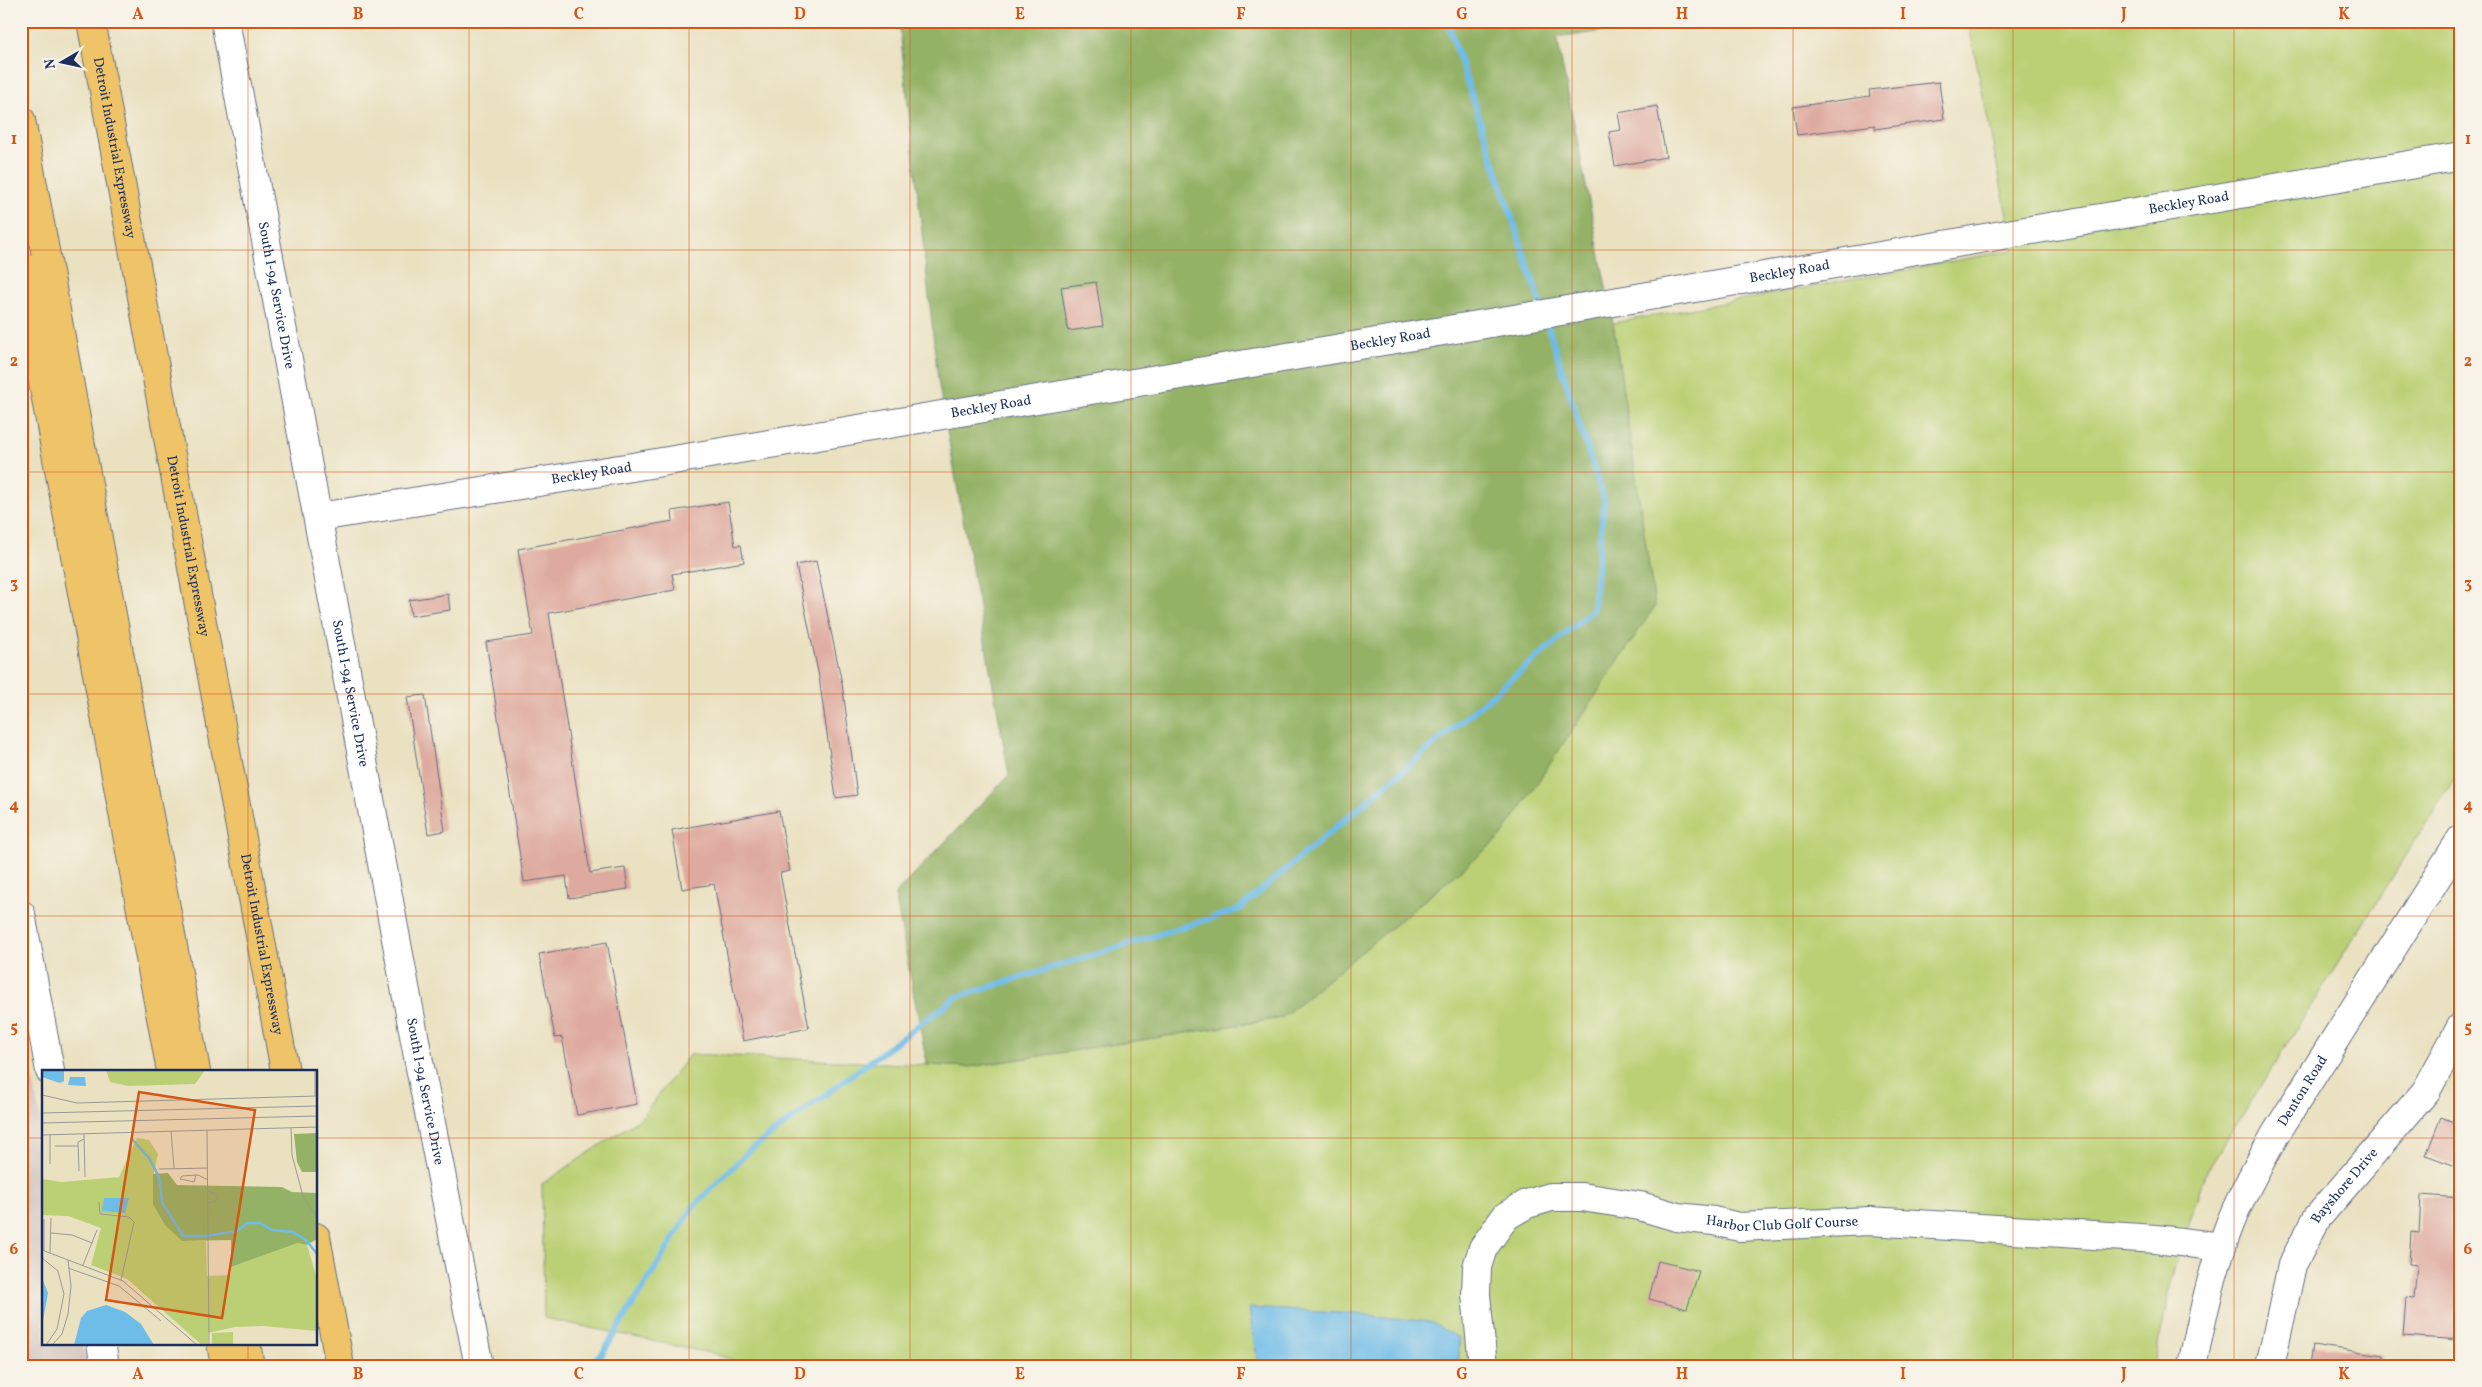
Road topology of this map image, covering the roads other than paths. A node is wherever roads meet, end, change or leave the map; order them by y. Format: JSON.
{"nodes":[{"id":1,"x":91,"y":21,"type":"edge"},
{"id":2,"x":225,"y":21,"type":"edge"},
{"id":3,"x":21,"y":120,"type":"edge"},
{"id":4,"x":2461,"y":156,"type":"edge"},
{"id":5,"x":21,"y":265,"type":"edge"},
{"id":6,"x":319,"y":517,"type":"junction"},
{"id":7,"x":2461,"y":839,"type":"edge"},
{"id":8,"x":21,"y":914,"type":"edge"},
{"id":9,"x":2461,"y":1027,"type":"edge"},
{"id":10,"x":50,"y":1070,"type":"edge"},
{"id":11,"x":171,"y":1070,"type":"edge"},
{"id":12,"x":196,"y":1070,"type":"edge"},
{"id":13,"x":286,"y":1070,"type":"edge"},
{"id":14,"x":2222,"y":1247,"type":"junction"},
{"id":15,"x":318,"y":1248,"type":"edge"},
{"id":16,"x":101,"y":1344,"type":"edge"},
{"id":17,"x":221,"y":1344,"type":"edge"},
{"id":18,"x":246,"y":1344,"type":"edge"},
{"id":19,"x":105,"y":1366,"type":"edge"},
{"id":20,"x":225,"y":1366,"type":"edge"},
{"id":21,"x":250,"y":1366,"type":"edge"},
{"id":22,"x":340,"y":1366,"type":"edge"},
{"id":23,"x":479,"y":1366,"type":"edge"},
{"id":24,"x":1483,"y":1366,"type":"edge"},
{"id":25,"x":2192,"y":1366,"type":"edge"},
{"id":26,"x":2270,"y":1366,"type":"edge"}],
"edges":[{"from":1,"to":13,"type":"highway","name":"Detroit Industrial Expressway"},
{"from":2,"to":6,"type":"street","name":"South I-94 Service Drive"},
{"from":3,"to":12,"type":"highway"},
{"from":4,"to":6,"type":"street","name":"Beckley Road"},
{"from":5,"to":11,"type":"highway"},
{"from":6,"to":23,"type":"street","name":"South I-94 Service Drive"},
{"from":7,"to":14,"type":"street","name":"Denton Road"},
{"from":8,"to":10,"type":"street"},
{"from":9,"to":26,"type":"street","name":"Bayshore Drive"},
{"from":14,"to":24,"type":"street","name":"Harbor Club Golf Course"},
{"from":14,"to":25,"type":"street","name":"Denton Road"},
{"from":15,"to":22,"type":"highway"},
{"from":16,"to":19,"type":"street"},
{"from":17,"to":20,"type":"highway"},
{"from":18,"to":21,"type":"highway"}]}
